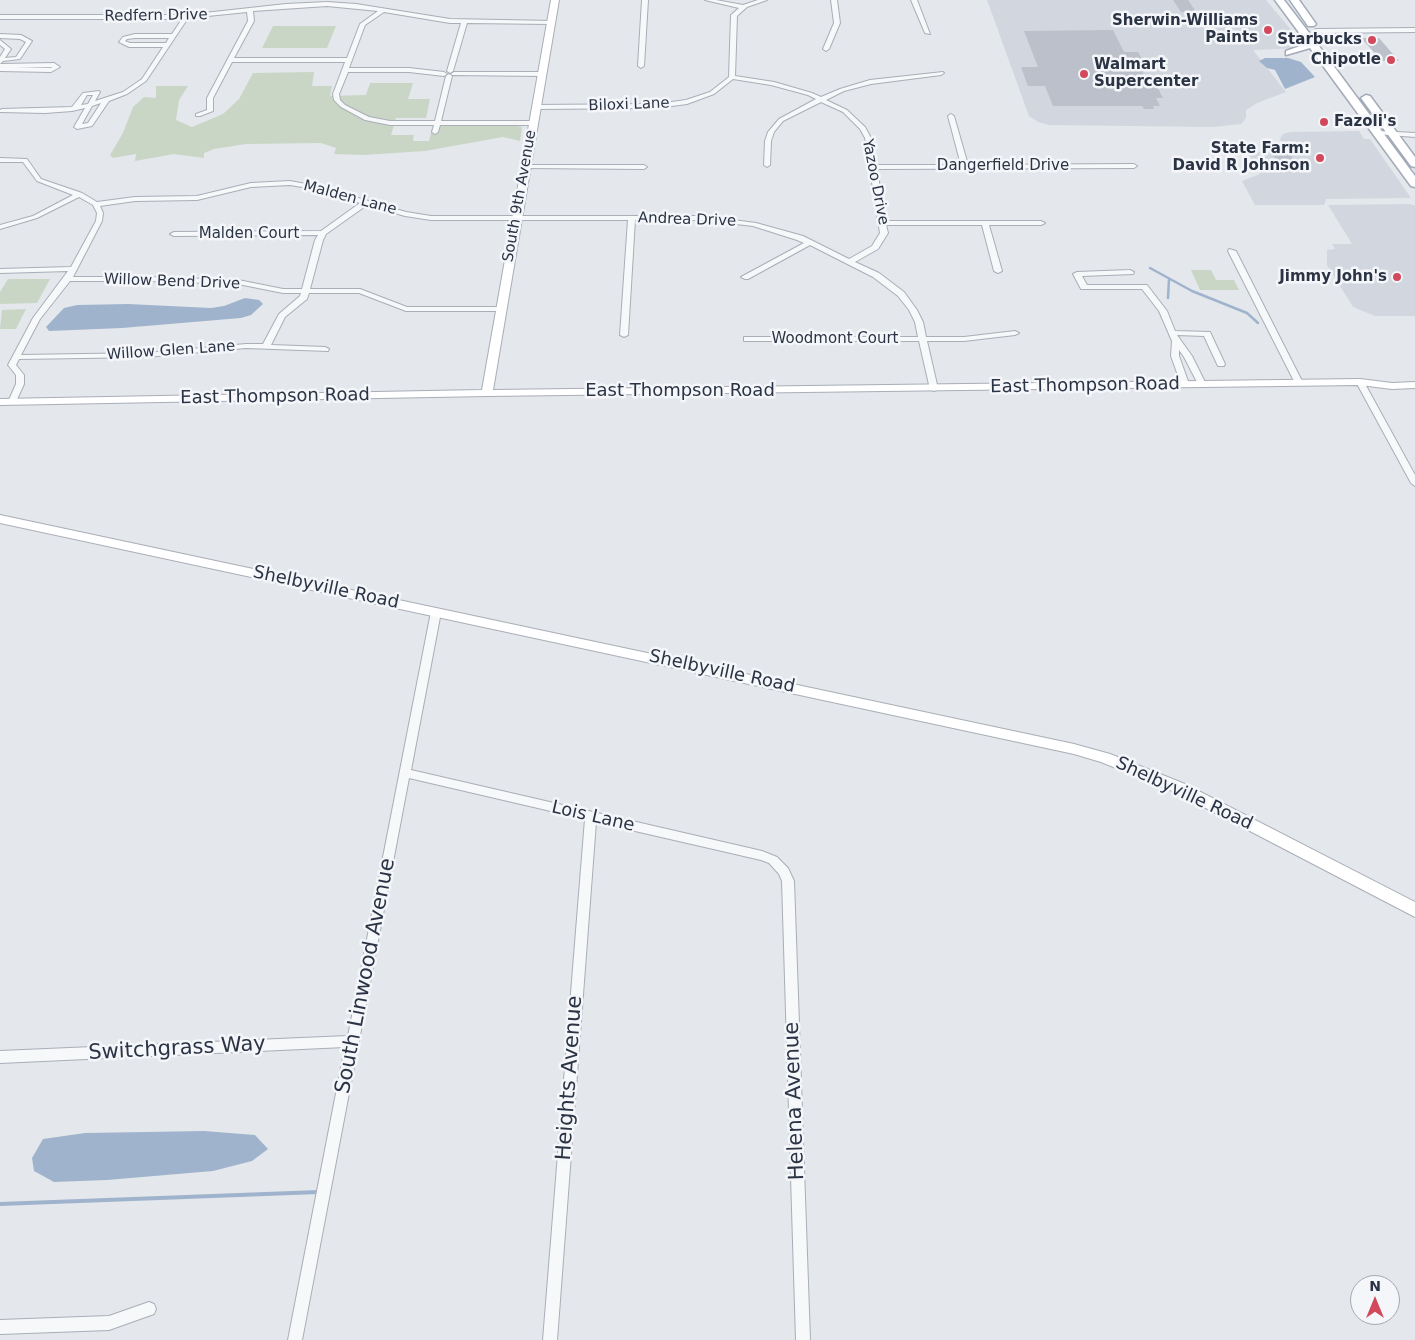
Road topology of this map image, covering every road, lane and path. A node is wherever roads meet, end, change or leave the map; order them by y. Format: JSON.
{"nodes":[{"id":1,"x":554,"y":0,"type":"edge"},
{"id":2,"x":646,"y":0,"type":"edge"},
{"id":3,"x":708,"y":0,"type":"edge"},
{"id":4,"x":764,"y":0,"type":"edge"},
{"id":5,"x":834,"y":0,"type":"edge"},
{"id":6,"x":914,"y":0,"type":"edge"},
{"id":7,"x":1279,"y":0,"type":"edge"},
{"id":8,"x":1294,"y":0,"type":"edge"},
{"id":9,"x":743,"y":7,"type":"junction"},
{"id":10,"x":250,"y":10,"type":"junction"},
{"id":11,"x":384,"y":10,"type":"junction"},
{"id":12,"x":0,"y":17,"type":"edge"},
{"id":13,"x":186,"y":17,"type":"junction"},
{"id":14,"x":464,"y":22,"type":"junction"},
{"id":15,"x":551,"y":22,"type":"junction"},
{"id":16,"x":1415,"y":30,"type":"edge"},
{"id":17,"x":928,"y":33,"type":"dead end"},
{"id":18,"x":1319,"y":35,"type":"joint"},
{"id":19,"x":0,"y":36,"type":"edge"},
{"id":20,"x":173,"y":36,"type":"junction"},
{"id":21,"x":1307,"y":36,"type":"junction"},
{"id":22,"x":0,"y":42,"type":"edge"},
{"id":23,"x":167,"y":45,"type":"junction"},
{"id":24,"x":826,"y":49,"type":"dead end"},
{"id":25,"x":1289,"y":53,"type":"dead end"},
{"id":26,"x":230,"y":60,"type":"junction"},
{"id":27,"x":349,"y":60,"type":"junction"},
{"id":28,"x":0,"y":64,"type":"edge"},
{"id":29,"x":641,"y":66,"type":"dead end"},
{"id":30,"x":345,"y":70,"type":"junction"},
{"id":31,"x":941,"y":73,"type":"dead end"},
{"id":32,"x":449,"y":74,"type":"junction"},
{"id":33,"x":541,"y":74,"type":"junction"},
{"id":34,"x":732,"y":76,"type":"junction"},
{"id":35,"x":1357,"y":86,"type":"dead end"},
{"id":36,"x":822,"y":99,"type":"junction"},
{"id":37,"x":106,"y":100,"type":"junction"},
{"id":38,"x":90,"y":105,"type":"junction"},
{"id":39,"x":535,"y":107,"type":"junction"},
{"id":40,"x":76,"y":108,"type":"junction"},
{"id":41,"x":1,"y":112,"type":"edge"},
{"id":42,"x":198,"y":116,"type":"dead end"},
{"id":43,"x":951,"y":116,"type":"dead end"},
{"id":44,"x":437,"y":123,"type":"junction"},
{"id":45,"x":532,"y":123,"type":"junction"},
{"id":46,"x":435,"y":132,"type":"dead end"},
{"id":47,"x":1378,"y":133,"type":"junction"},
{"id":48,"x":1394,"y":135,"type":"junction"},
{"id":49,"x":1415,"y":135,"type":"edge"},
{"id":50,"x":0,"y":160,"type":"edge"},
{"id":51,"x":1415,"y":164,"type":"edge"},
{"id":52,"x":767,"y":165,"type":"dead end"},
{"id":53,"x":965,"y":166,"type":"junction"},
{"id":54,"x":1134,"y":166,"type":"dead end"},
{"id":55,"x":525,"y":167,"type":"junction"},
{"id":56,"x":644,"y":167,"type":"dead end"},
{"id":57,"x":873,"y":167,"type":"junction"},
{"id":58,"x":1415,"y":184,"type":"edge"},
{"id":59,"x":80,"y":194,"type":"junction"},
{"id":60,"x":366,"y":202,"type":"junction"},
{"id":61,"x":96,"y":204,"type":"junction"},
{"id":62,"x":516,"y":219,"type":"junction"},
{"id":63,"x":632,"y":219,"type":"junction"},
{"id":64,"x":985,"y":223,"type":"junction"},
{"id":65,"x":1041,"y":223,"type":"dead end"},
{"id":66,"x":883,"y":224,"type":"junction"},
{"id":67,"x":0,"y":227,"type":"edge"},
{"id":68,"x":174,"y":234,"type":"dead end"},
{"id":69,"x":323,"y":234,"type":"junction"},
{"id":70,"x":809,"y":242,"type":"junction"},
{"id":71,"x":1232,"y":251,"type":"dead end"},
{"id":72,"x":850,"y":262,"type":"junction"},
{"id":73,"x":74,"y":269,"type":"junction"},
{"id":74,"x":0,"y":271,"type":"edge"},
{"id":75,"x":998,"y":271,"type":"dead end"},
{"id":76,"x":1130,"y":272,"type":"dead end"},
{"id":77,"x":745,"y":277,"type":"dead end"},
{"id":78,"x":68,"y":279,"type":"junction"},
{"id":79,"x":306,"y":291,"type":"junction"},
{"id":80,"x":500,"y":309,"type":"junction"},
{"id":81,"x":1015,"y":333,"type":"dead end"},
{"id":82,"x":624,"y":335,"type":"dead end"},
{"id":83,"x":1175,"y":337,"type":"junction"},
{"id":84,"x":747,"y":339,"type":"dead end"},
{"id":85,"x":923,"y":339,"type":"junction"},
{"id":86,"x":266,"y":346,"type":"junction"},
{"id":87,"x":325,"y":349,"type":"dead end"},
{"id":88,"x":17,"y":357,"type":"junction"},
{"id":89,"x":1221,"y":364,"type":"dead end"},
{"id":90,"x":1415,"y":377,"type":"edge"},
{"id":91,"x":1360,"y":382,"type":"junction"},
{"id":92,"x":1299,"y":383,"type":"junction"},
{"id":93,"x":1185,"y":384,"type":"junction"},
{"id":94,"x":1202,"y":384,"type":"junction"},
{"id":95,"x":1415,"y":385,"type":"edge"},
{"id":96,"x":934,"y":389,"type":"junction"},
{"id":97,"x":487,"y":393,"type":"junction"},
{"id":98,"x":6,"y":402,"type":"edge"},
{"id":99,"x":1415,"y":483,"type":"edge"},
{"id":100,"x":0,"y":520,"type":"edge"},
{"id":101,"x":436,"y":612,"type":"junction"},
{"id":102,"x":405,"y":773,"type":"junction"},
{"id":103,"x":591,"y":817,"type":"junction"},
{"id":104,"x":779,"y":865,"type":"joint"},
{"id":105,"x":1415,"y":910,"type":"edge"},
{"id":106,"x":353,"y":1041,"type":"junction"},
{"id":107,"x":0,"y":1057,"type":"edge"},
{"id":108,"x":149,"y":1308,"type":"dead end"},
{"id":109,"x":0,"y":1327,"type":"edge"},
{"id":110,"x":295,"y":1340,"type":"edge"},
{"id":111,"x":550,"y":1340,"type":"edge"},
{"id":112,"x":803,"y":1340,"type":"edge"}],
"edges":[{"from":1,"to":15,"type":"main road","name":"South 9th Avenue"},
{"from":2,"to":29,"type":"street"},
{"from":3,"to":9,"type":"street"},
{"from":4,"to":9,"type":"street"},
{"from":5,"to":24,"type":"street"},
{"from":6,"to":17,"type":"street"},
{"from":7,"to":21,"type":"main road"},
{"from":8,"to":18,"type":"main road"},
{"from":9,"to":34,"type":"street"},
{"from":10,"to":11,"type":"street","name":"Redfern Drive"},
{"from":10,"to":13,"type":"street","name":"Redfern Drive"},
{"from":10,"to":26,"type":"street"},
{"from":11,"to":14,"type":"street","name":"Redfern Drive"},
{"from":11,"to":27,"type":"street"},
{"from":12,"to":13,"type":"street","name":"Redfern Drive"},
{"from":13,"to":20,"type":"street"},
{"from":14,"to":15,"type":"street","name":"Redfern Drive"},
{"from":14,"to":32,"type":"street"},
{"from":15,"to":33,"type":"main road","name":"South 9th Avenue"},
{"from":16,"to":18,"type":"street"},
{"from":19,"to":28,"type":"street"},
{"from":20,"to":23,"type":"street"},
{"from":20,"to":23,"type":"street"},
{"from":21,"to":25,"type":"main road"},
{"from":21,"to":47,"type":"main road"},
{"from":22,"to":28,"type":"street"},
{"from":23,"to":37,"type":"street"},
{"from":26,"to":27,"type":"street"},
{"from":26,"to":42,"type":"street"},
{"from":27,"to":30,"type":"street"},
{"from":28,"to":28,"type":"street"},
{"from":30,"to":32,"type":"street"},
{"from":30,"to":44,"type":"street"},
{"from":31,"to":36,"type":"street"},
{"from":32,"to":33,"type":"street"},
{"from":32,"to":44,"type":"street"},
{"from":33,"to":39,"type":"main road","name":"South 9th Avenue"},
{"from":34,"to":36,"type":"street","name":"Yazoo Drive"},
{"from":34,"to":39,"type":"street","name":"Biloxi Lane"},
{"from":35,"to":48,"type":"main road"},
{"from":36,"to":52,"type":"street"},
{"from":36,"to":57,"type":"street","name":"Yazoo Drive"},
{"from":37,"to":38,"type":"street"},
{"from":37,"to":38,"type":"street"},
{"from":38,"to":40,"type":"street"},
{"from":38,"to":40,"type":"street"},
{"from":39,"to":45,"type":"main road","name":"South 9th Avenue"},
{"from":40,"to":41,"type":"street"},
{"from":43,"to":53,"type":"street"},
{"from":44,"to":45,"type":"street"},
{"from":44,"to":46,"type":"street"},
{"from":45,"to":55,"type":"main road","name":"South 9th Avenue"},
{"from":47,"to":48,"type":"street"},
{"from":47,"to":58,"type":"main road"},
{"from":48,"to":49,"type":"street"},
{"from":48,"to":51,"type":"main road"},
{"from":50,"to":59,"type":"street"},
{"from":53,"to":54,"type":"street","name":"Dangerfield Drive"},
{"from":53,"to":57,"type":"street","name":"Dangerfield Drive"},
{"from":55,"to":56,"type":"street"},
{"from":55,"to":62,"type":"main road","name":"South 9th Avenue"},
{"from":57,"to":66,"type":"street","name":"Yazoo Drive"},
{"from":59,"to":61,"type":"street"},
{"from":59,"to":67,"type":"street"},
{"from":60,"to":61,"type":"street","name":"Malden Lane"},
{"from":60,"to":62,"type":"street","name":"Malden Lane"},
{"from":60,"to":69,"type":"street"},
{"from":61,"to":73,"type":"street"},
{"from":62,"to":63,"type":"street","name":"Andrea Drive"},
{"from":62,"to":80,"type":"main road","name":"South 9th Avenue"},
{"from":63,"to":70,"type":"street","name":"Andrea Drive"},
{"from":63,"to":82,"type":"street"},
{"from":64,"to":65,"type":"street"},
{"from":64,"to":66,"type":"street"},
{"from":64,"to":75,"type":"street"},
{"from":66,"to":72,"type":"street","name":"Yazoo Drive"},
{"from":68,"to":69,"type":"street","name":"Malden Court"},
{"from":69,"to":79,"type":"street"},
{"from":70,"to":72,"type":"street","name":"Andrea Drive"},
{"from":70,"to":77,"type":"street"},
{"from":71,"to":92,"type":"street"},
{"from":72,"to":85,"type":"street"},
{"from":73,"to":74,"type":"street"},
{"from":73,"to":78,"type":"street"},
{"from":76,"to":83,"type":"street"},
{"from":78,"to":79,"type":"street","name":"Willow Bend Drive"},
{"from":78,"to":88,"type":"street"},
{"from":79,"to":80,"type":"street","name":"Willow Bend Drive"},
{"from":79,"to":86,"type":"street"},
{"from":80,"to":97,"type":"main road","name":"South 9th Avenue"},
{"from":81,"to":85,"type":"street","name":"Woodmont Court"},
{"from":83,"to":89,"type":"street"},
{"from":83,"to":93,"type":"street"},
{"from":83,"to":94,"type":"street"},
{"from":84,"to":85,"type":"street","name":"Woodmont Court"},
{"from":85,"to":96,"type":"street"},
{"from":86,"to":87,"type":"street","name":"Willow Glen Lane"},
{"from":86,"to":88,"type":"street","name":"Willow Glen Lane"},
{"from":88,"to":98,"type":"street"},
{"from":90,"to":91,"type":"main road","name":"East Thompson Road"},
{"from":91,"to":92,"type":"main road","name":"East Thompson Road"},
{"from":91,"to":95,"type":"main road","name":"East Thompson Road"},
{"from":91,"to":99,"type":"street"},
{"from":92,"to":94,"type":"main road","name":"East Thompson Road"},
{"from":93,"to":94,"type":"main road","name":"East Thompson Road"},
{"from":93,"to":96,"type":"main road","name":"East Thompson Road"},
{"from":96,"to":97,"type":"main road","name":"East Thompson Road"},
{"from":97,"to":98,"type":"main road","name":"East Thompson Road"},
{"from":100,"to":101,"type":"main road","name":"Shelbyville Road"},
{"from":101,"to":102,"type":"street","name":"South Linwood Avenue"},
{"from":101,"to":105,"type":"main road","name":"Shelbyville Road"},
{"from":102,"to":103,"type":"street","name":"Lois Lane"},
{"from":102,"to":106,"type":"street","name":"South Linwood Avenue"},
{"from":103,"to":104,"type":"street","name":"Lois Lane"},
{"from":103,"to":111,"type":"street","name":"Heights Avenue"},
{"from":104,"to":112,"type":"street","name":"Helena Avenue"},
{"from":106,"to":107,"type":"street","name":"Switchgrass Way"},
{"from":106,"to":110,"type":"street","name":"South Linwood Avenue"},
{"from":108,"to":109,"type":"street"}]}
